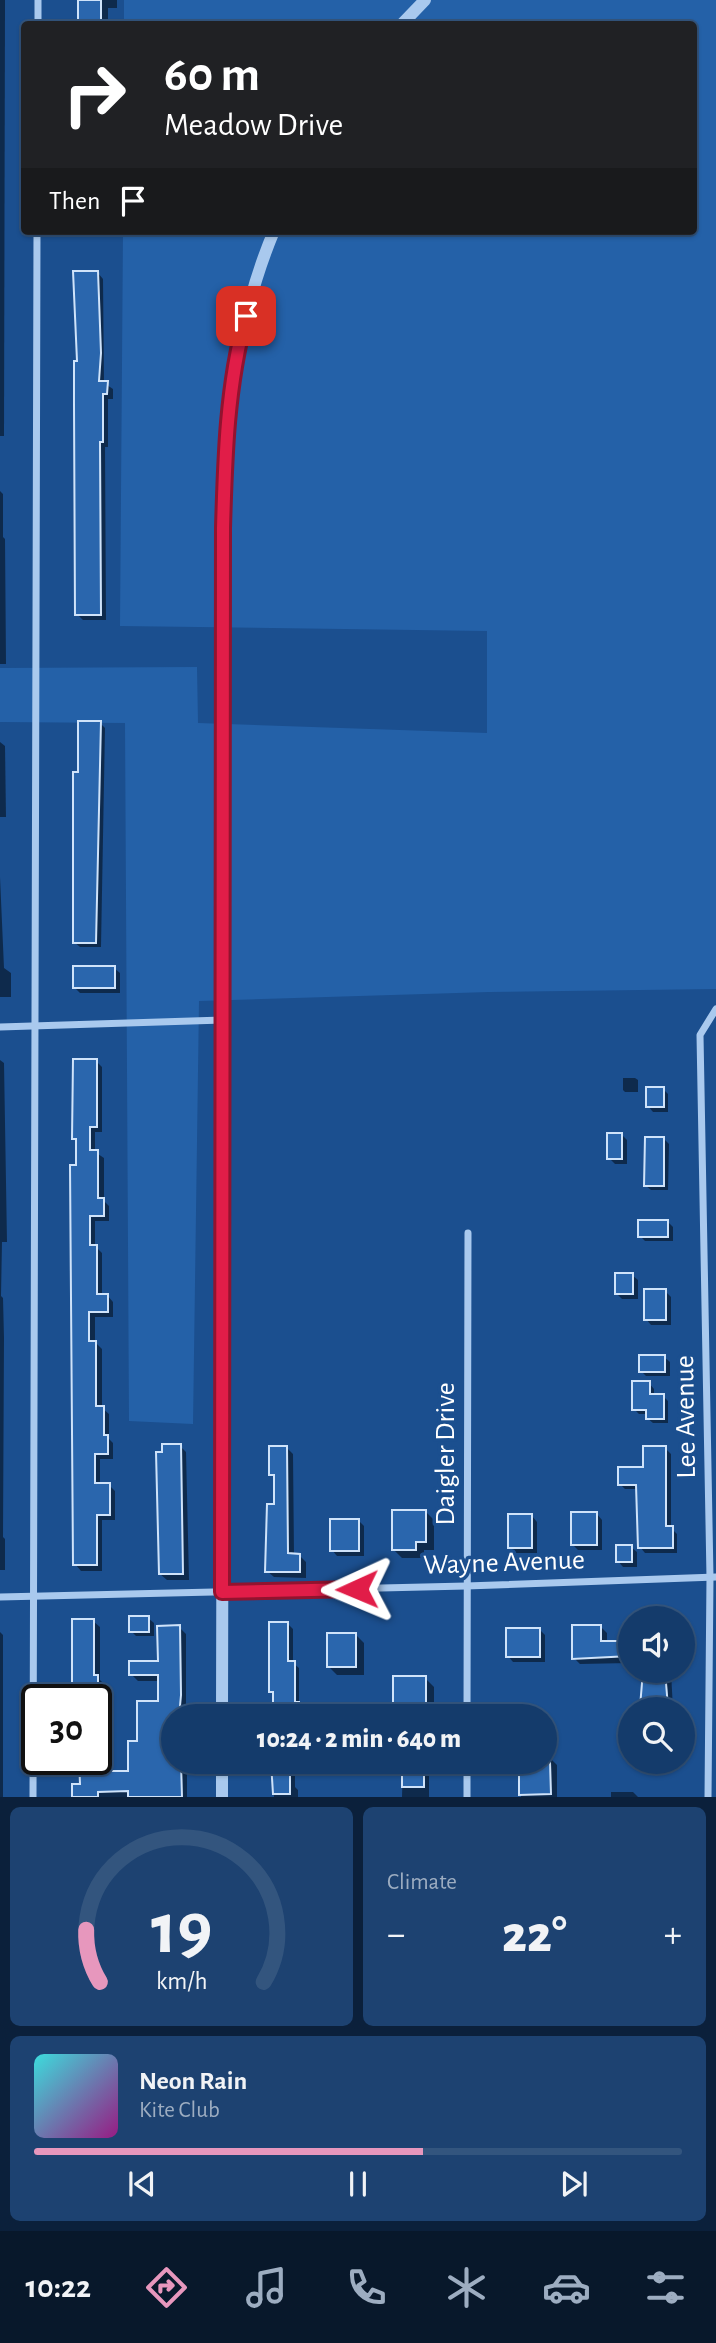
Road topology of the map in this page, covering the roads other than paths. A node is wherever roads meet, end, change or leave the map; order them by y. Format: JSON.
{"nodes":[{"id":1,"x":38,"y":0,"type":"edge"},
{"id":2,"x":425,"y":0,"type":"edge"},
{"id":3,"x":38,"y":21,"type":"edge"},
{"id":4,"x":405,"y":21,"type":"edge"},
{"id":5,"x":37,"y":235,"type":"edge"},
{"id":6,"x":273,"y":235,"type":"edge"},
{"id":7,"x":716,"y":1009,"type":"edge"},
{"id":8,"x":223,"y":1020,"type":"junction"},
{"id":9,"x":34,"y":1026,"type":"junction"},
{"id":10,"x":0,"y":1027,"type":"edge"},
{"id":11,"x":468,"y":1233,"type":"dead end"},
{"id":12,"x":713,"y":1577,"type":"edge"},
{"id":13,"x":466,"y":1586,"type":"junction"},
{"id":14,"x":222,"y":1592,"type":"junction"},
{"id":15,"x":35,"y":1595,"type":"junction"},
{"id":16,"x":0,"y":1597,"type":"edge"},
{"id":17,"x":222,"y":1704,"type":"edge"},
{"id":18,"x":467,"y":1704,"type":"edge"},
{"id":19,"x":222,"y":1774,"type":"edge"},
{"id":20,"x":467,"y":1774,"type":"edge"},
{"id":21,"x":33,"y":1797,"type":"edge"},
{"id":22,"x":222,"y":1797,"type":"edge"},
{"id":23,"x":467,"y":1797,"type":"edge"},
{"id":24,"x":708,"y":1797,"type":"edge"}],
"edges":[{"from":1,"to":3,"type":"street"},
{"from":2,"to":4,"type":"street"},
{"from":5,"to":9,"type":"street"},
{"from":6,"to":8,"type":"street"},
{"from":7,"to":12,"type":"street","name":"Lee Avenue"},
{"from":8,"to":9,"type":"street"},
{"from":8,"to":14,"type":"street"},
{"from":9,"to":10,"type":"street"},
{"from":9,"to":15,"type":"street"},
{"from":11,"to":13,"type":"street","name":"Daigler Drive"},
{"from":12,"to":13,"type":"street","name":"Wayne Avenue"},
{"from":12,"to":24,"type":"street","name":"Lee Avenue"},
{"from":13,"to":14,"type":"street","name":"Wayne Avenue"},
{"from":13,"to":18,"type":"street","name":"Daigler Drive"},
{"from":14,"to":15,"type":"street","name":"Wayne Avenue"},
{"from":14,"to":17,"type":"street"},
{"from":15,"to":16,"type":"street","name":"Wayne Avenue"},
{"from":15,"to":21,"type":"street"},
{"from":19,"to":22,"type":"street"},
{"from":20,"to":23,"type":"street"}]}
